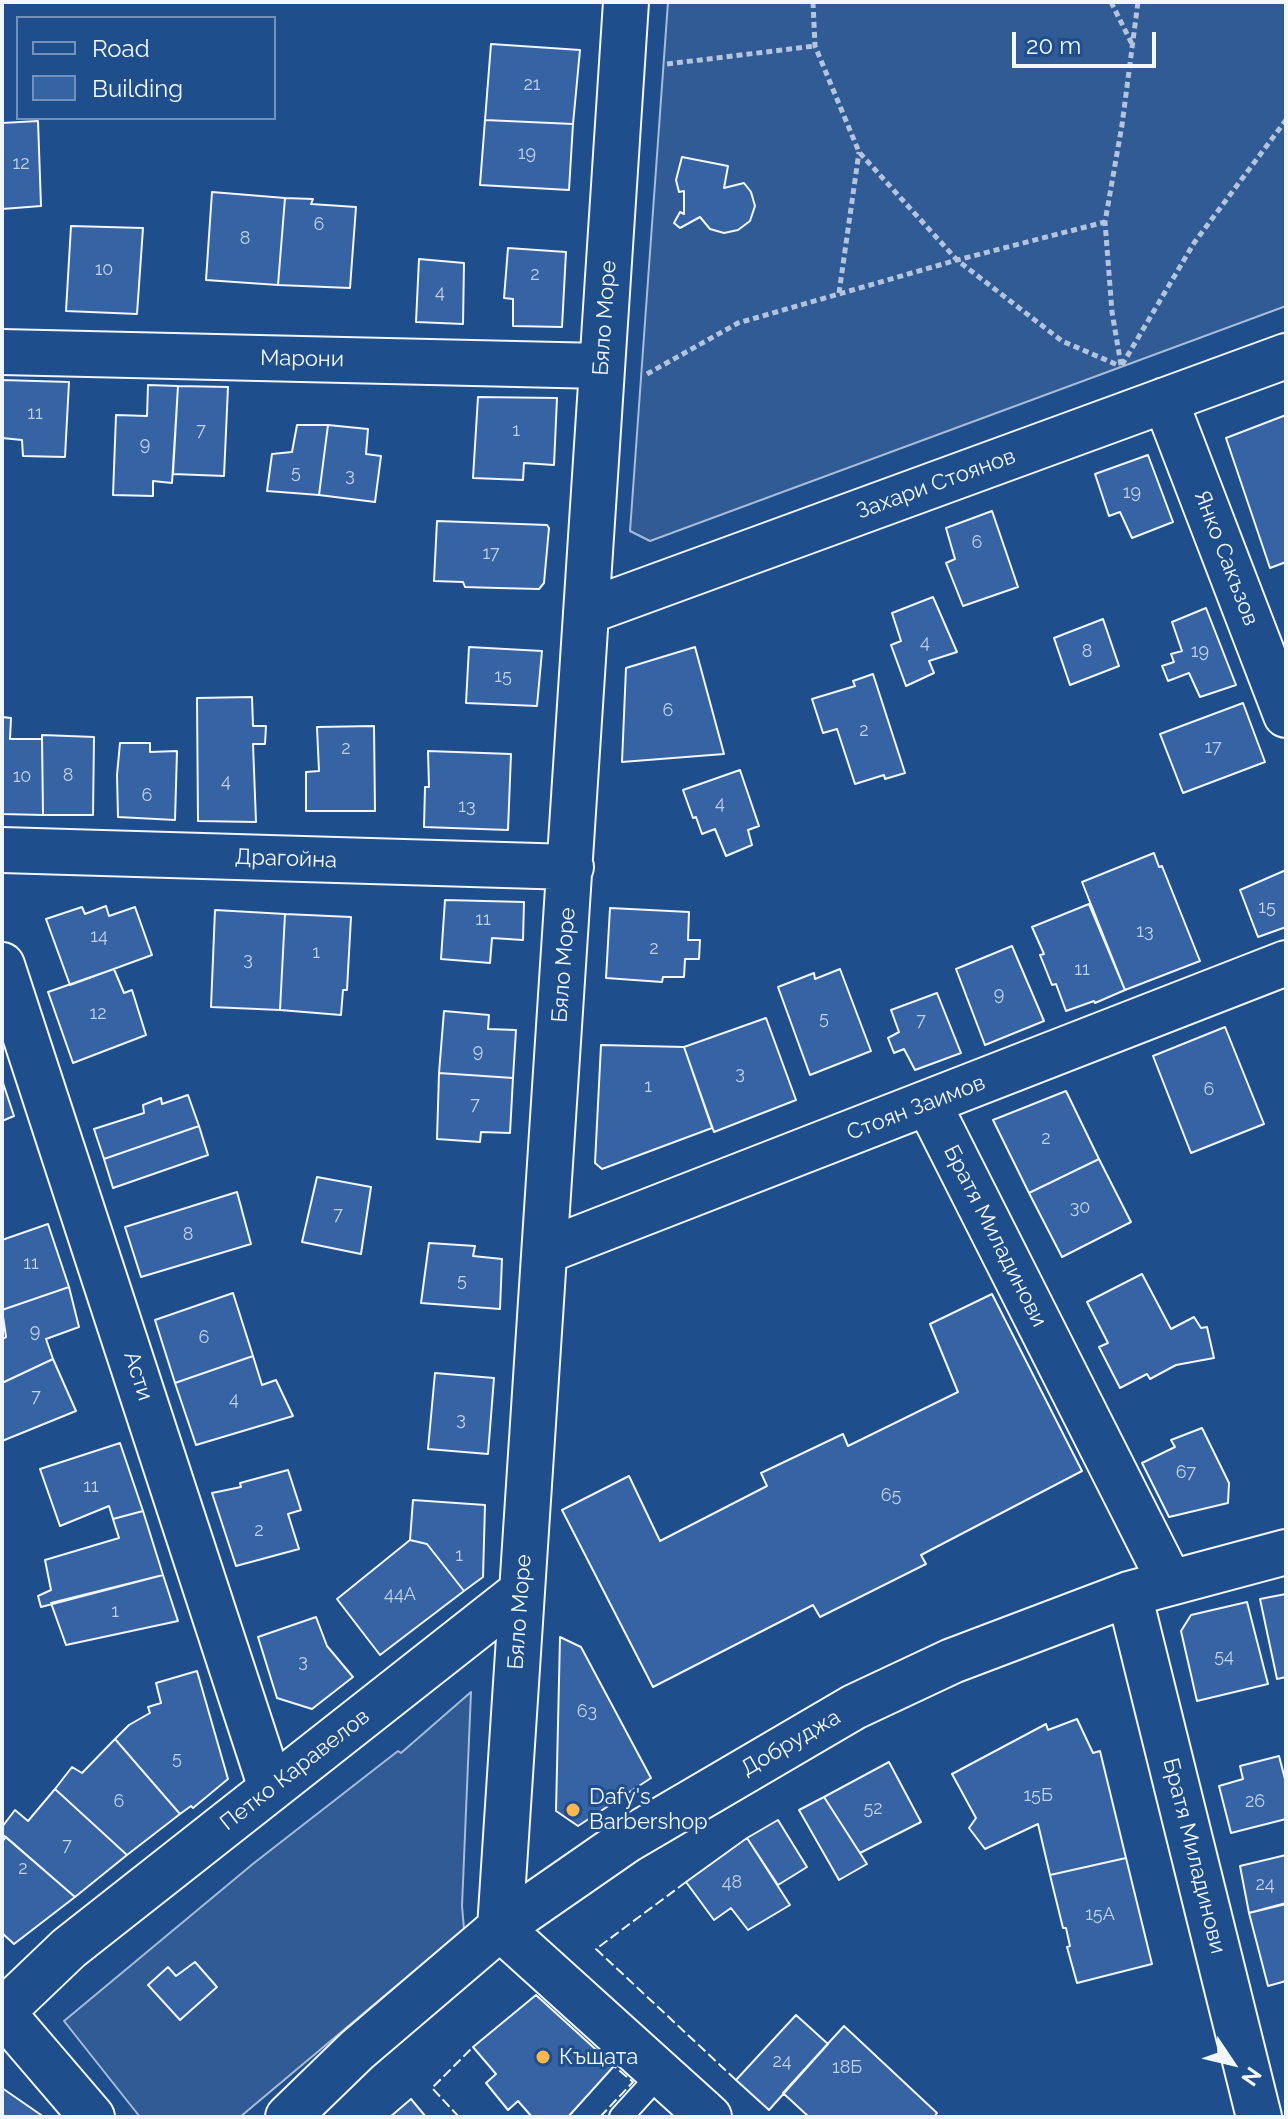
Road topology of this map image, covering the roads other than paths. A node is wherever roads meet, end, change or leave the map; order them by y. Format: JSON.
{"nodes":[{"id":1,"x":626,"y":2,"type":"edge"},
{"id":2,"x":2,"y":352,"type":"edge"},
{"id":3,"x":1286,"y":356,"type":"edge"},
{"id":4,"x":600,"y":385,"type":"junction"},
{"id":5,"x":1165,"y":400,"type":"junction"},
{"id":6,"x":586,"y":612,"type":"junction"},
{"id":7,"x":1286,"y":715,"type":"edge"},
{"id":8,"x":2,"y":850,"type":"edge"},
{"id":9,"x":571,"y":867,"type":"junction"},
{"id":10,"x":1286,"y":963,"type":"edge"},
{"id":11,"x":2,"y":965,"type":"edge"},
{"id":12,"x":928,"y":1103,"type":"junction"},
{"id":13,"x":546,"y":1251,"type":"junction"},
{"id":14,"x":1286,"y":1552,"type":"edge"},
{"id":15,"x":1170,"y":1582,"type":"junction"},
{"id":16,"x":521,"y":1592,"type":"junction"},
{"id":17,"x":1129,"y":1594,"type":"junction"},
{"id":18,"x":271,"y":1788,"type":"junction"},
{"id":19,"x":500,"y":1928,"type":"junction"},
{"id":20,"x":2,"y":2012,"type":"edge"},
{"id":21,"x":661,"y":2073,"type":"junction"},
{"id":22,"x":92,"y":2117,"type":"edge"},
{"id":23,"x":288,"y":2117,"type":"edge"},
{"id":24,"x":621,"y":2117,"type":"edge"},
{"id":25,"x":709,"y":2117,"type":"edge"},
{"id":26,"x":1259,"y":2117,"type":"edge"}],
"edges":[{"from":1,"to":4,"type":"street","name":"Бяло Море"},
{"from":2,"to":4,"type":"street","name":"Марони"},
{"from":3,"to":5,"type":"street","name":"Захари Стоянов"},
{"from":4,"to":6,"type":"street","name":"Бяло Море"},
{"from":5,"to":6,"type":"street","name":"Захари Стоянов"},
{"from":5,"to":7,"type":"street","name":"Янко Сакъзов"},
{"from":6,"to":9,"type":"street","name":"Бяло Море"},
{"from":8,"to":9,"type":"street","name":"Драгойна"},
{"from":9,"to":13,"type":"street","name":"Бяло Море"},
{"from":10,"to":12,"type":"street","name":"Стоян Заимов"},
{"from":11,"to":18,"type":"street","name":"Асти"},
{"from":12,"to":13,"type":"street","name":"Стоян Заимов"},
{"from":12,"to":15,"type":"street","name":"Братя Миладинови"},
{"from":13,"to":16,"type":"street","name":"Бяло Море"},
{"from":14,"to":15,"type":"street","name":"Добруджа"},
{"from":15,"to":17,"type":"street","name":"Добруджа"},
{"from":16,"to":18,"type":"street","name":"Петко Каравелов"},
{"from":16,"to":19,"type":"street","name":"Бяло Море"},
{"from":17,"to":19,"type":"street","name":"Добруджа"},
{"from":17,"to":26,"type":"street","name":"Братя Миладинови"},
{"from":18,"to":20,"type":"street","name":"Петко Каравелов"},
{"from":19,"to":21,"type":"street"},
{"from":19,"to":23,"type":"street","name":"Добруджа"},
{"from":20,"to":22,"type":"street"},
{"from":21,"to":24,"type":"lane"},
{"from":21,"to":25,"type":"street"}]}
